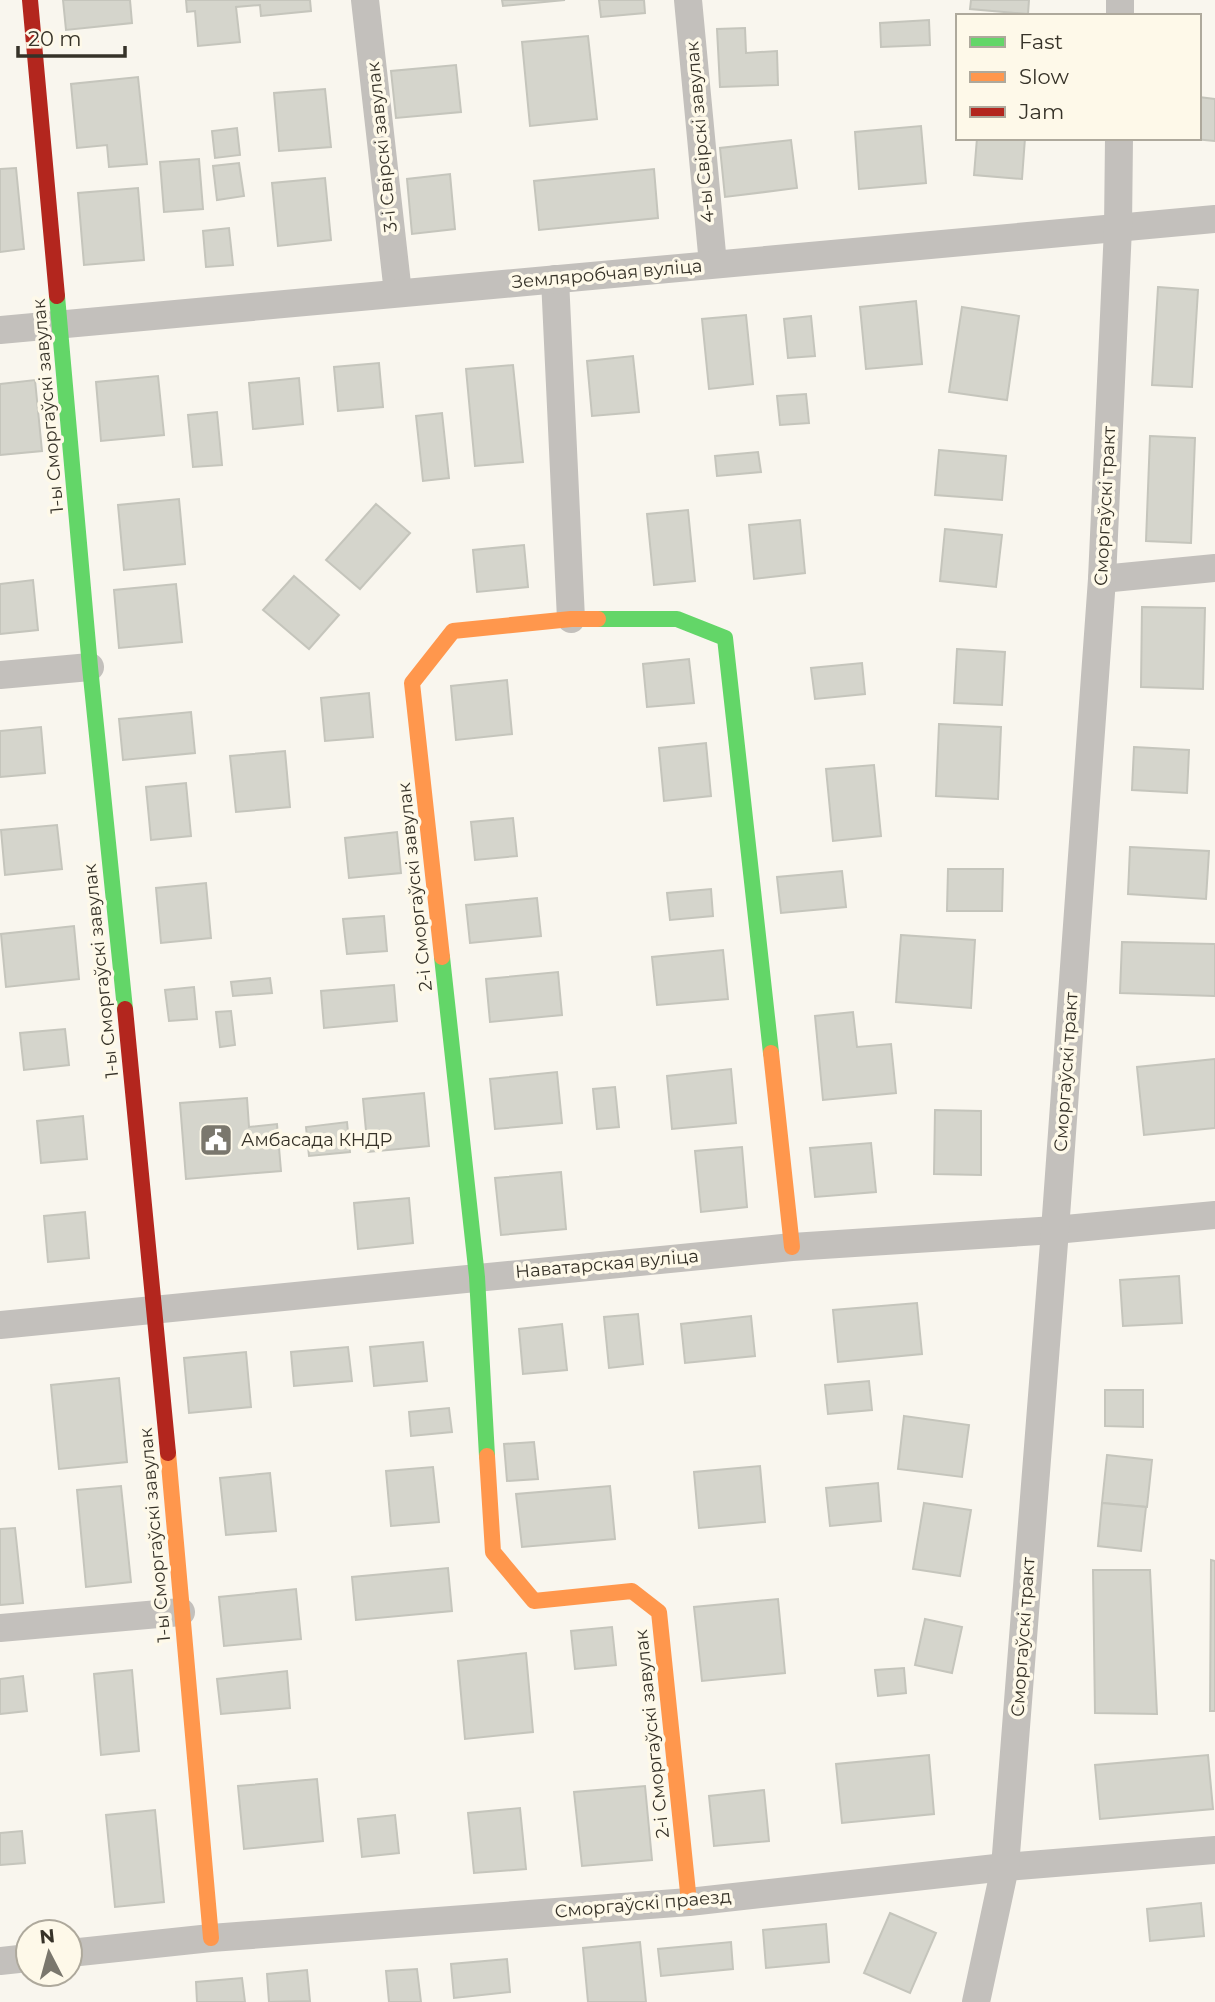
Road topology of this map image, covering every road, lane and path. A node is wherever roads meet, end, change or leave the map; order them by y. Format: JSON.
{"nodes":[{"id":1,"x":30,"y":0,"type":"edge"},
{"id":2,"x":365,"y":0,"type":"edge"},
{"id":3,"x":688,"y":0,"type":"edge"},
{"id":4,"x":1119,"y":140,"type":"edge"},
{"id":5,"x":1215,"y":219,"type":"edge"},
{"id":6,"x":1118,"y":228,"type":"junction"},
{"id":7,"x":713,"y":264,"type":"junction"},
{"id":8,"x":555,"y":279,"type":"junction"},
{"id":9,"x":398,"y":293,"type":"junction"},
{"id":10,"x":60,"y":324,"type":"junction"},
{"id":11,"x":0,"y":330,"type":"edge"},
{"id":12,"x":1215,"y":568,"type":"edge"},
{"id":13,"x":1102,"y":579,"type":"junction"},
{"id":14,"x":571,"y":619,"type":"junction"},
{"id":15,"x":90,"y":667,"type":"junction"},
{"id":16,"x":0,"y":675,"type":"edge"},
{"id":17,"x":1215,"y":1215,"type":"edge"},
{"id":18,"x":1055,"y":1230,"type":"junction"},
{"id":19,"x":792,"y":1247,"type":"junction"},
{"id":20,"x":477,"y":1277,"type":"junction"},
{"id":21,"x":155,"y":1309,"type":"junction"},
{"id":22,"x":0,"y":1325,"type":"edge"},
{"id":23,"x":181,"y":1612,"type":"junction"},
{"id":24,"x":0,"y":1629,"type":"edge"},
{"id":25,"x":1215,"y":1850,"type":"edge"},
{"id":26,"x":1005,"y":1867,"type":"junction"},
{"id":27,"x":689,"y":1902,"type":"junction"},
{"id":28,"x":211,"y":1938,"type":"junction"},
{"id":29,"x":84,"y":1952,"type":"edge"},
{"id":30,"x":976,"y":2002,"type":"edge"}],
"edges":[{"from":1,"to":10,"type":"street","name":"1-ы Сморгаўскі завулак"},
{"from":2,"to":9,"type":"street","name":"3-і Свірскі завулак"},
{"from":3,"to":7,"type":"street","name":"4-ы Свірскі завулак"},
{"from":4,"to":6,"type":"street","name":"Сморгаўскі тракт"},
{"from":5,"to":6,"type":"street","name":"Земляробчая вуліца"},
{"from":6,"to":7,"type":"street","name":"Земляробчая вуліца"},
{"from":6,"to":13,"type":"street","name":"Сморгаўскі тракт"},
{"from":7,"to":8,"type":"street","name":"Земляробчая вуліца"},
{"from":8,"to":9,"type":"street","name":"Земляробчая вуліца"},
{"from":8,"to":14,"type":"street"},
{"from":9,"to":10,"type":"street","name":"Земляробчая вуліца"},
{"from":10,"to":11,"type":"street","name":"Земляробчая вуліца"},
{"from":10,"to":15,"type":"street","name":"1-ы Сморгаўскі завулак"},
{"from":12,"to":13,"type":"street"},
{"from":13,"to":18,"type":"street","name":"Сморгаўскі тракт"},
{"from":14,"to":19,"type":"street","name":"2-і Сморгаўскі завулак"},
{"from":14,"to":20,"type":"street","name":"2-і Сморгаўскі завулак"},
{"from":15,"to":16,"type":"street"},
{"from":15,"to":21,"type":"street","name":"1-ы Сморгаўскі завулак"},
{"from":17,"to":18,"type":"street","name":"Наватарская вуліца"},
{"from":18,"to":19,"type":"street","name":"Наватарская вуліца"},
{"from":18,"to":26,"type":"street","name":"Сморгаўскі тракт"},
{"from":19,"to":20,"type":"street","name":"Наватарская вуліца"},
{"from":20,"to":21,"type":"street","name":"Наватарская вуліца"},
{"from":20,"to":27,"type":"street","name":"2-і Сморгаўскі завулак"},
{"from":21,"to":22,"type":"street","name":"Наватарская вуліца"},
{"from":21,"to":23,"type":"street","name":"1-ы Сморгаўскі завулак"},
{"from":23,"to":24,"type":"street"},
{"from":23,"to":28,"type":"street","name":"1-ы Сморгаўскі завулак"},
{"from":25,"to":26,"type":"street","name":"Сморгаўскі праезд"},
{"from":26,"to":27,"type":"street","name":"Сморгаўскі праезд"},
{"from":26,"to":30,"type":"street","name":"Сморгаўскі тракт"},
{"from":27,"to":28,"type":"street","name":"Сморгаўскі праезд"},
{"from":28,"to":29,"type":"street","name":"Сморгаўскі праезд"}]}
